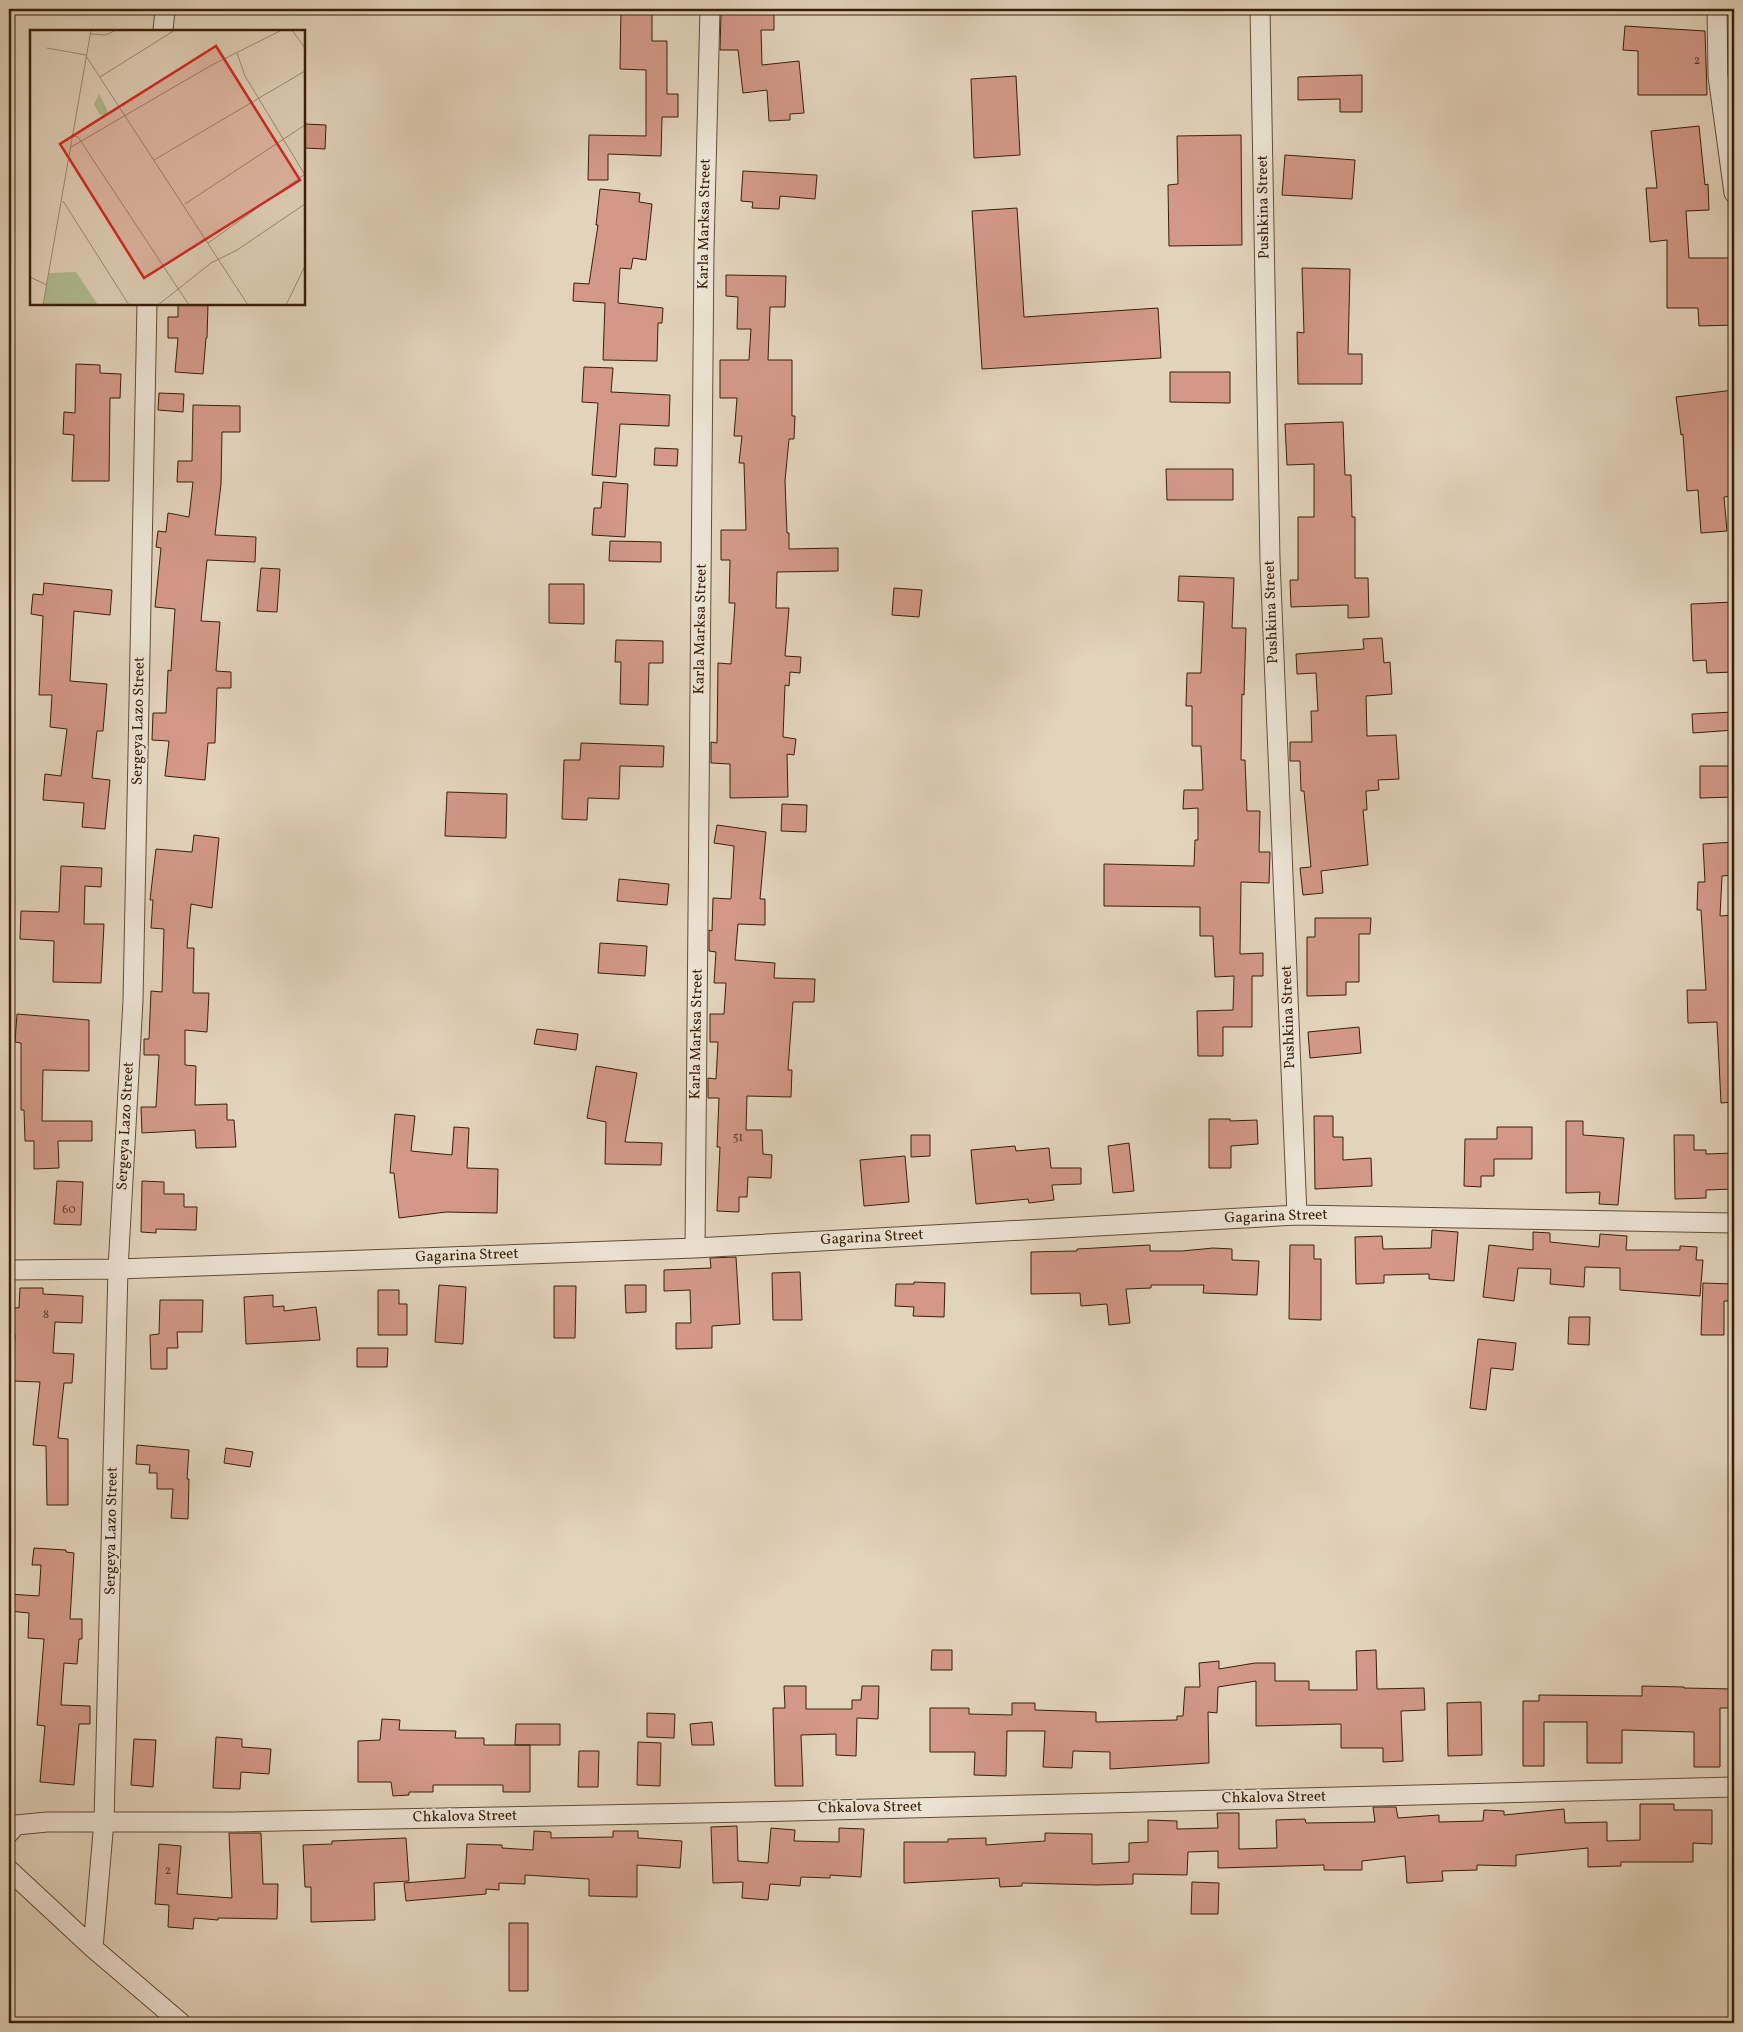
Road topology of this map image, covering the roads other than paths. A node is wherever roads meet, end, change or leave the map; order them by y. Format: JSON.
{"nodes":[{"id":1,"x":165,"y":9,"type":"edge"},
{"id":2,"x":710,"y":9,"type":"edge"},
{"id":3,"x":1260,"y":9,"type":"edge"},
{"id":4,"x":1717,"y":9,"type":"edge"},
{"id":5,"x":163,"y":30,"type":"edge"},
{"id":6,"x":1734,"y":193,"type":"edge"},
{"id":7,"x":147,"y":305,"type":"edge"},
{"id":8,"x":1297,"y":1215,"type":"junction"},
{"id":9,"x":1734,"y":1223,"type":"edge"},
{"id":10,"x":695,"y":1248,"type":"junction"},
{"id":11,"x":118,"y":1269,"type":"junction"},
{"id":12,"x":9,"y":1270,"type":"edge"},
{"id":13,"x":1734,"y":1787,"type":"edge"},
{"id":14,"x":104,"y":1821,"type":"junction"},
{"id":15,"x":9,"y":1833,"type":"edge"},
{"id":16,"x":9,"y":1870,"type":"edge"},
{"id":17,"x":93,"y":1948,"type":"junction"},
{"id":18,"x":181,"y":2023,"type":"edge"}],
"edges":[{"from":1,"to":5,"type":"street"},
{"from":2,"to":10,"type":"street","name":"Karla Marksa Street"},
{"from":3,"to":8,"type":"street","name":"Pushkina Street"},
{"from":4,"to":6,"type":"street"},
{"from":7,"to":11,"type":"street","name":"Sergeya Lazo Street"},
{"from":8,"to":9,"type":"street","name":"Gagarina Street"},
{"from":8,"to":10,"type":"street","name":"Gagarina Street"},
{"from":10,"to":11,"type":"street","name":"Gagarina Street"},
{"from":11,"to":12,"type":"street","name":"Gagarina Street"},
{"from":11,"to":14,"type":"street","name":"Sergeya Lazo Street"},
{"from":13,"to":14,"type":"street","name":"Chkalova Street"},
{"from":14,"to":15,"type":"street","name":"Chkalova Street"},
{"from":14,"to":17,"type":"street","name":"Sergeya Lazo Street"},
{"from":16,"to":17,"type":"street"},
{"from":17,"to":18,"type":"street"}]}
